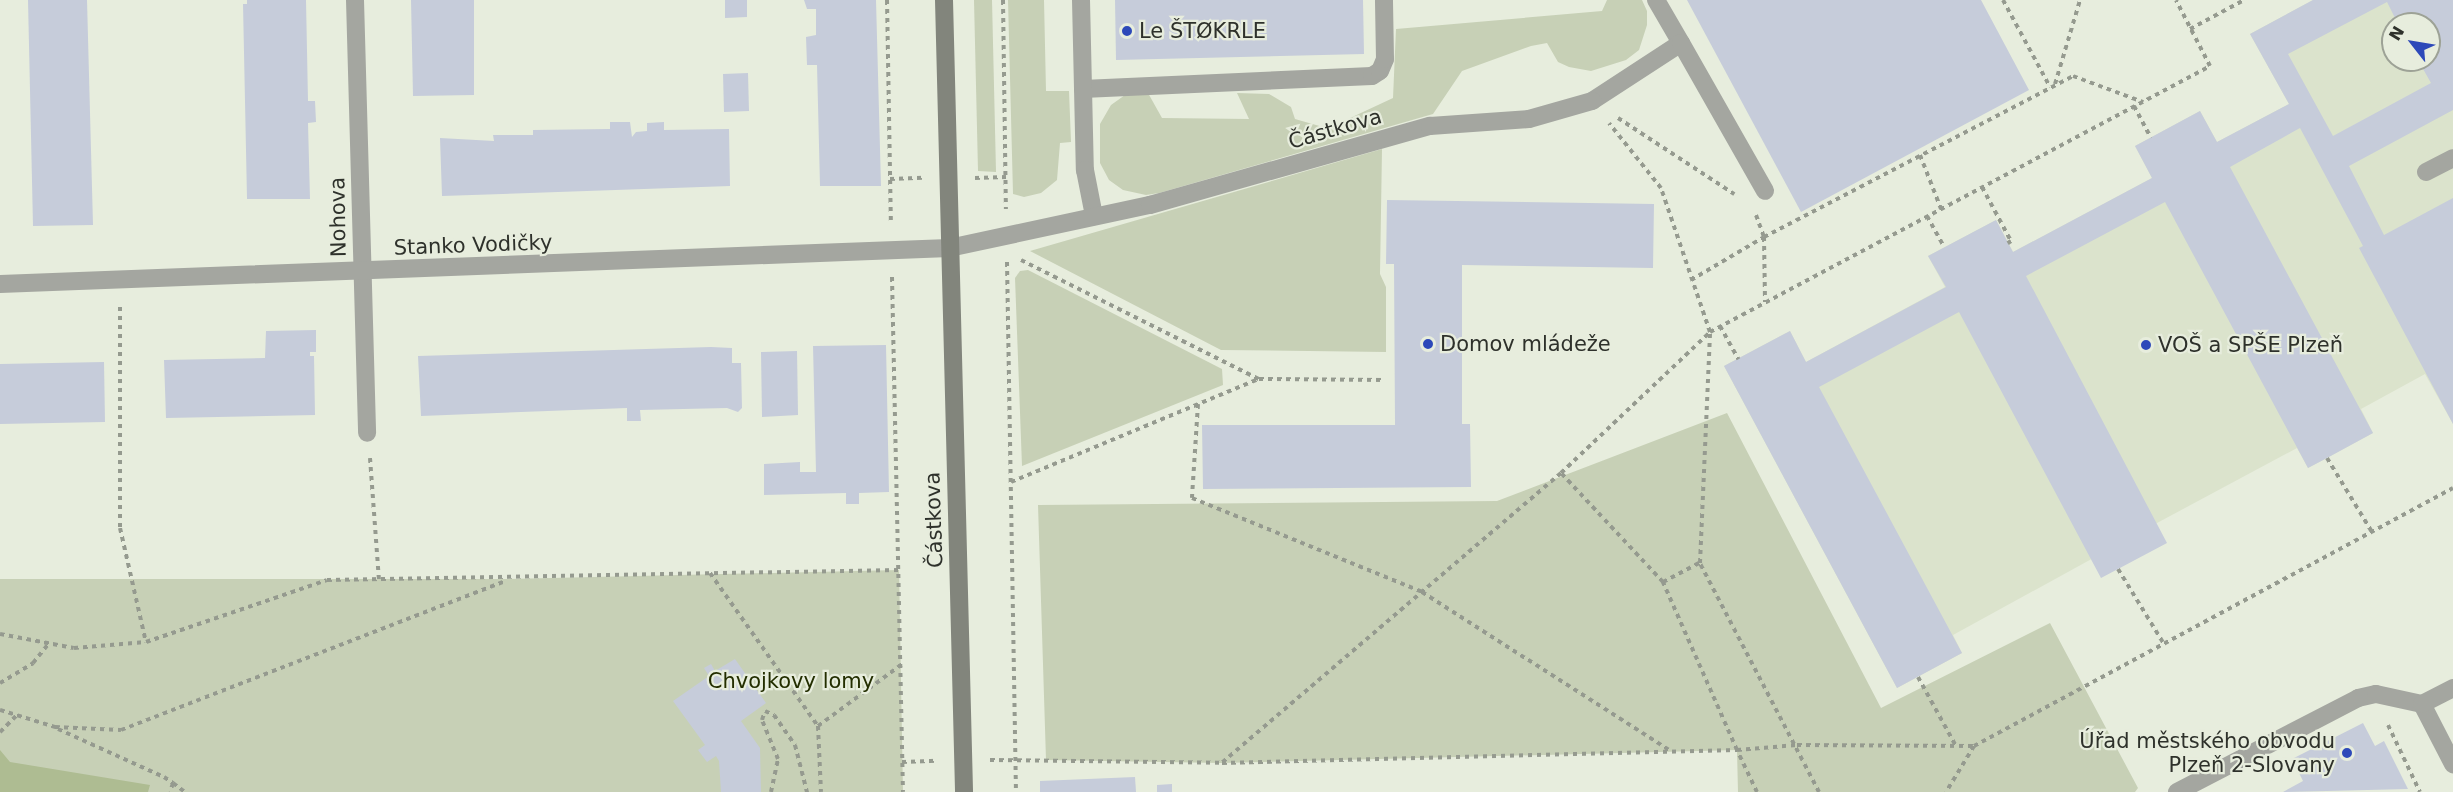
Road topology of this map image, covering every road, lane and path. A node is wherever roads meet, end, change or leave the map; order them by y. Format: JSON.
{"nodes":[{"id":1,"x":355,"y":0,"type":"edge"},
{"id":2,"x":887,"y":0,"type":"edge"},
{"id":3,"x":944,"y":0,"type":"edge"},
{"id":4,"x":1003,"y":0,"type":"edge"},
{"id":5,"x":1081,"y":0,"type":"edge"},
{"id":6,"x":1384,"y":0,"type":"edge"},
{"id":7,"x":1656,"y":0,"type":"edge"},
{"id":8,"x":2003,"y":0,"type":"edge"},
{"id":9,"x":2080,"y":0,"type":"edge"},
{"id":10,"x":2176,"y":0,"type":"edge"},
{"id":11,"x":2244,"y":0,"type":"edge"},
{"id":12,"x":2190,"y":29,"type":"junction"},
{"id":13,"x":1681,"y":43,"type":"junction"},
{"id":14,"x":2053,"y":86,"type":"junction"},
{"id":15,"x":1083,"y":89,"type":"junction"},
{"id":16,"x":1592,"y":101,"type":"junction"},
{"id":17,"x":2143,"y":102,"type":"junction"},
{"id":18,"x":2134,"y":106,"type":"junction"},
{"id":19,"x":2151,"y":138,"type":"dead end"},
{"id":20,"x":1920,"y":155,"type":"junction"},
{"id":21,"x":2453,"y":158,"type":"edge"},
{"id":22,"x":2426,"y":172,"type":"dead end"},
{"id":23,"x":1982,"y":187,"type":"junction"},
{"id":24,"x":1765,"y":191,"type":"dead end"},
{"id":25,"x":1742,"y":199,"type":"dead end"},
{"id":26,"x":1752,"y":205,"type":"dead end"},
{"id":27,"x":1941,"y":209,"type":"junction"},
{"id":28,"x":1094,"y":216,"type":"junction"},
{"id":29,"x":1927,"y":216,"type":"junction"},
{"id":30,"x":1764,"y":237,"type":"junction"},
{"id":31,"x":2008,"y":243,"type":"dead end"},
{"id":32,"x":1007,"y":245,"type":"junction"},
{"id":33,"x":1944,"y":247,"type":"dead end"},
{"id":34,"x":949,"y":248,"type":"junction"},
{"id":35,"x":891,"y":250,"type":"junction"},
{"id":36,"x":362,"y":272,"type":"junction"},
{"id":37,"x":120,"y":280,"type":"junction"},
{"id":38,"x":1691,"y":280,"type":"junction"},
{"id":39,"x":0,"y":284,"type":"edge"},
{"id":40,"x":1765,"y":303,"type":"junction"},
{"id":41,"x":1720,"y":326,"type":"junction"},
{"id":42,"x":1710,"y":332,"type":"junction"},
{"id":43,"x":1738,"y":359,"type":"dead end"},
{"id":44,"x":1259,"y":379,"type":"junction"},
{"id":45,"x":1386,"y":380,"type":"dead end"},
{"id":46,"x":1198,"y":404,"type":"junction"},
{"id":47,"x":367,"y":433,"type":"joint"},
{"id":48,"x":2328,"y":458,"type":"dead end"},
{"id":49,"x":1561,"y":473,"type":"junction"},
{"id":50,"x":1011,"y":482,"type":"junction"},
{"id":51,"x":2453,"y":488,"type":"edge"},
{"id":52,"x":2372,"y":532,"type":"junction"},
{"id":53,"x":1700,"y":563,"type":"junction"},
{"id":54,"x":2118,"y":569,"type":"dead end"},
{"id":55,"x":899,"y":570,"type":"junction"},
{"id":56,"x":710,"y":573,"type":"junction"},
{"id":57,"x":509,"y":579,"type":"junction"},
{"id":58,"x":379,"y":580,"type":"junction"},
{"id":59,"x":1663,"y":582,"type":"junction"},
{"id":60,"x":1422,"y":592,"type":"junction"},
{"id":61,"x":0,"y":634,"type":"edge"},
{"id":62,"x":146,"y":642,"type":"junction"},
{"id":63,"x":49,"y":644,"type":"junction"},
{"id":64,"x":2164,"y":644,"type":"junction"},
{"id":65,"x":902,"y":664,"type":"junction"},
{"id":66,"x":1918,"y":677,"type":"dead end"},
{"id":67,"x":0,"y":683,"type":"edge"},
{"id":68,"x":2453,"y":688,"type":"edge"},
{"id":69,"x":2394,"y":696,"type":"junction"},
{"id":70,"x":2422,"y":705,"type":"junction"},
{"id":71,"x":0,"y":710,"type":"edge"},
{"id":72,"x":18,"y":715,"type":"junction"},
{"id":73,"x":818,"y":726,"type":"junction"},
{"id":74,"x":55,"y":727,"type":"junction"},
{"id":75,"x":0,"y":732,"type":"edge"},
{"id":76,"x":1797,"y":745,"type":"junction"},
{"id":77,"x":1956,"y":746,"type":"junction"},
{"id":78,"x":1974,"y":746,"type":"junction"},
{"id":79,"x":1737,"y":750,"type":"junction"},
{"id":80,"x":1672,"y":751,"type":"junction"},
{"id":81,"x":964,"y":760,"type":"junction"},
{"id":82,"x":1017,"y":760,"type":"junction"},
{"id":83,"x":902,"y":762,"type":"junction"},
{"id":84,"x":1222,"y":763,"type":"junction"},
{"id":85,"x":2453,"y":764,"type":"edge"},
{"id":86,"x":173,"y":783,"type":"junction"},
{"id":87,"x":170,"y":792,"type":"edge"},
{"id":88,"x":184,"y":792,"type":"edge"},
{"id":89,"x":771,"y":792,"type":"edge"},
{"id":90,"x":807,"y":792,"type":"edge"},
{"id":91,"x":821,"y":792,"type":"edge"},
{"id":92,"x":903,"y":792,"type":"edge"},
{"id":93,"x":964,"y":792,"type":"edge"},
{"id":94,"x":1017,"y":792,"type":"edge"},
{"id":95,"x":1757,"y":792,"type":"edge"},
{"id":96,"x":1819,"y":792,"type":"edge"},
{"id":97,"x":1946,"y":792,"type":"edge"},
{"id":98,"x":2177,"y":792,"type":"edge"},
{"id":99,"x":2420,"y":792,"type":"edge"}],
"edges":[{"from":1,"to":36,"type":"street","name":"Nohova"},
{"from":2,"to":35,"type":"path"},
{"from":3,"to":34,"type":"street","name":"Částkova"},
{"from":4,"to":32,"type":"path"},
{"from":5,"to":15,"type":"street"},
{"from":6,"to":15,"type":"street"},
{"from":7,"to":13,"type":"street"},
{"from":8,"to":14,"type":"path"},
{"from":9,"to":14,"type":"path"},
{"from":10,"to":12,"type":"path"},
{"from":11,"to":12,"type":"path"},
{"from":12,"to":17,"type":"path"},
{"from":13,"to":16,"type":"street","name":"Částkova"},
{"from":13,"to":24,"type":"street"},
{"from":14,"to":17,"type":"path"},
{"from":14,"to":20,"type":"path"},
{"from":15,"to":28,"type":"street"},
{"from":16,"to":25,"type":"path"},
{"from":16,"to":28,"type":"street","name":"Částkova"},
{"from":16,"to":38,"type":"path"},
{"from":17,"to":18,"type":"path"},
{"from":18,"to":19,"type":"path"},
{"from":18,"to":23,"type":"path"},
{"from":20,"to":27,"type":"path"},
{"from":20,"to":30,"type":"path"},
{"from":21,"to":22,"type":"street"},
{"from":23,"to":27,"type":"path"},
{"from":23,"to":31,"type":"path"},
{"from":26,"to":30,"type":"path"},
{"from":27,"to":29,"type":"path"},
{"from":28,"to":32,"type":"street","name":"Částkova"},
{"from":29,"to":33,"type":"path"},
{"from":29,"to":40,"type":"path"},
{"from":30,"to":38,"type":"path"},
{"from":30,"to":40,"type":"path"},
{"from":32,"to":34,"type":"street","name":"Částkova"},
{"from":32,"to":44,"type":"path"},
{"from":32,"to":50,"type":"path"},
{"from":34,"to":35,"type":"street","name":"Stanko Vodičky"},
{"from":34,"to":81,"type":"street","name":"Částkova"},
{"from":35,"to":36,"type":"street","name":"Stanko Vodičky"},
{"from":35,"to":55,"type":"path"},
{"from":36,"to":37,"type":"street","name":"Stanko Vodičky"},
{"from":36,"to":47,"type":"street","name":"Nohova"},
{"from":37,"to":39,"type":"street","name":"Stanko Vodičky"},
{"from":37,"to":62,"type":"path"},
{"from":38,"to":42,"type":"path"},
{"from":40,"to":41,"type":"path"},
{"from":41,"to":42,"type":"path"},
{"from":41,"to":43,"type":"path"},
{"from":42,"to":49,"type":"path"},
{"from":42,"to":53,"type":"path"},
{"from":44,"to":45,"type":"path"},
{"from":44,"to":46,"type":"path"},
{"from":46,"to":50,"type":"path"},
{"from":46,"to":60,"type":"path"},
{"from":47,"to":58,"type":"path"},
{"from":48,"to":52,"type":"path"},
{"from":49,"to":59,"type":"path"},
{"from":49,"to":60,"type":"path"},
{"from":50,"to":82,"type":"path"},
{"from":51,"to":52,"type":"path"},
{"from":52,"to":64,"type":"path"},
{"from":53,"to":59,"type":"path"},
{"from":53,"to":76,"type":"path"},
{"from":54,"to":64,"type":"path"},
{"from":55,"to":56,"type":"path"},
{"from":55,"to":65,"type":"path"},
{"from":56,"to":57,"type":"path"},
{"from":56,"to":73,"type":"path"},
{"from":57,"to":58,"type":"path"},
{"from":57,"to":74,"type":"path"},
{"from":58,"to":62,"type":"path"},
{"from":59,"to":79,"type":"path"},
{"from":60,"to":80,"type":"path"},
{"from":60,"to":84,"type":"path"},
{"from":61,"to":63,"type":"path"},
{"from":62,"to":63,"type":"path"},
{"from":63,"to":67,"type":"path"},
{"from":64,"to":78,"type":"path"},
{"from":65,"to":73,"type":"path"},
{"from":65,"to":83,"type":"path"},
{"from":66,"to":77,"type":"path"},
{"from":68,"to":70,"type":"street"},
{"from":69,"to":70,"type":"street"},
{"from":69,"to":98,"type":"street"},
{"from":69,"to":99,"type":"path"},
{"from":70,"to":85,"type":"street"},
{"from":71,"to":72,"type":"path"},
{"from":72,"to":74,"type":"path"},
{"from":72,"to":75,"type":"path"},
{"from":73,"to":91,"type":"path"},
{"from":74,"to":86,"type":"path"},
{"from":76,"to":77,"type":"path"},
{"from":76,"to":79,"type":"path"},
{"from":76,"to":96,"type":"path"},
{"from":77,"to":78,"type":"path"},
{"from":78,"to":97,"type":"path"},
{"from":79,"to":80,"type":"path"},
{"from":79,"to":95,"type":"path"},
{"from":80,"to":84,"type":"path"},
{"from":81,"to":82,"type":"path"},
{"from":81,"to":83,"type":"path"},
{"from":81,"to":93,"type":"street","name":"Částkova"},
{"from":82,"to":84,"type":"path"},
{"from":82,"to":94,"type":"path"},
{"from":83,"to":92,"type":"path"},
{"from":86,"to":87,"type":"path"},
{"from":86,"to":88,"type":"path"},
{"from":89,"to":90,"type":"path"}]}
